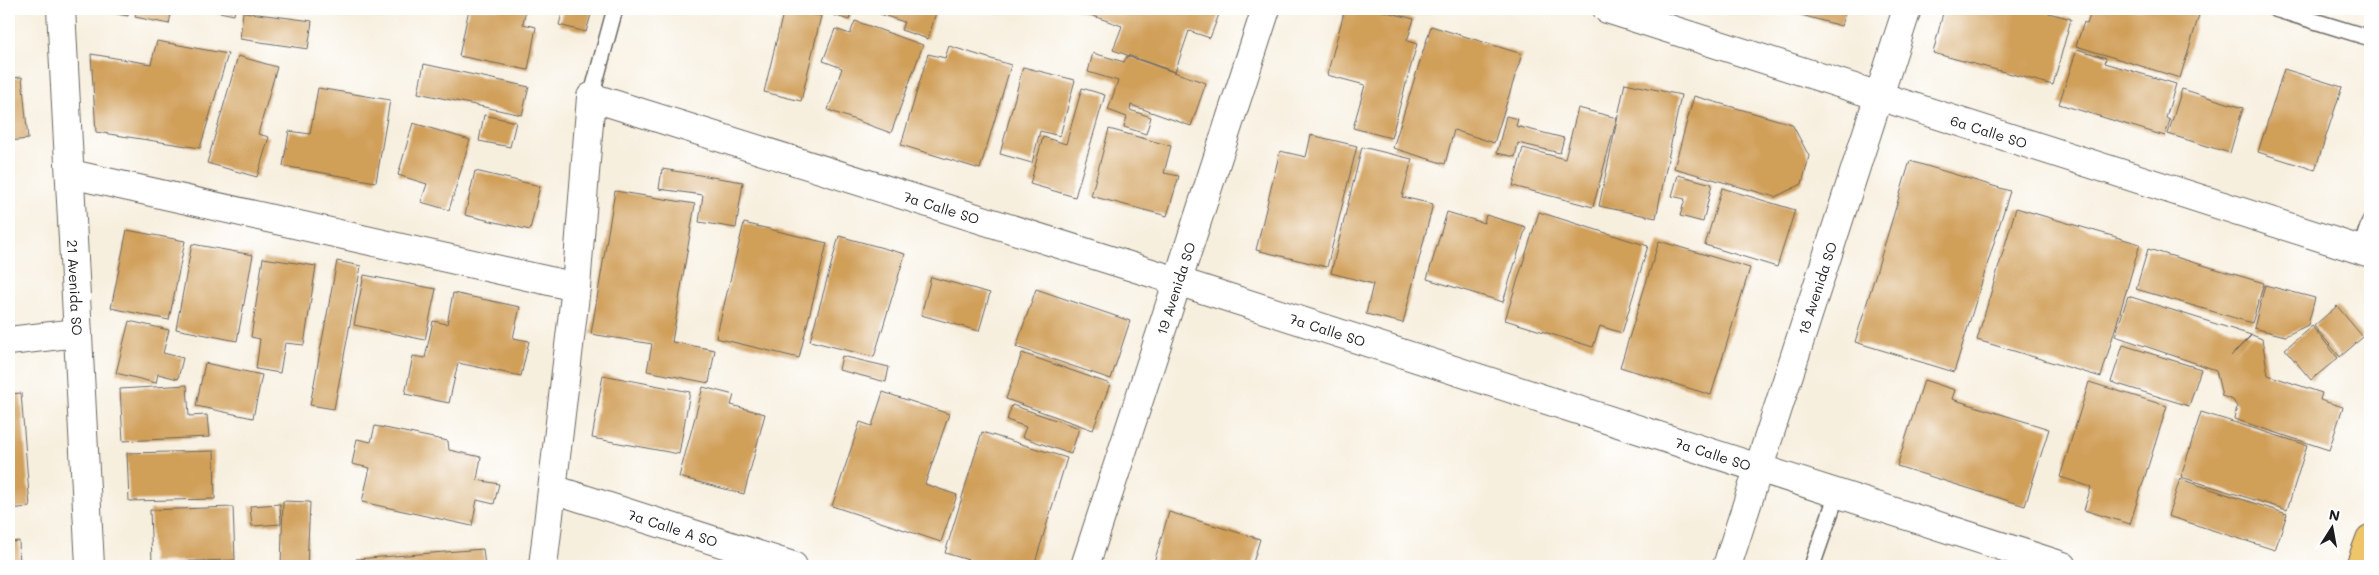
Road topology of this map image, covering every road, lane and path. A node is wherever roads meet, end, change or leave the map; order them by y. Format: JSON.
{"nodes":[{"id":1,"x":61,"y":9,"type":"edge"},
{"id":2,"x":616,"y":9,"type":"edge"},
{"id":3,"x":1266,"y":9,"type":"edge"},
{"id":4,"x":1607,"y":9,"type":"edge"},
{"id":5,"x":1907,"y":9,"type":"edge"},
{"id":6,"x":2274,"y":9,"type":"edge"},
{"id":7,"x":2370,"y":38,"type":"edge"},
{"id":8,"x":1879,"y":94,"type":"junction"},
{"id":9,"x":591,"y":97,"type":"junction"},
{"id":10,"x":71,"y":174,"type":"junction"},
{"id":11,"x":2370,"y":221,"type":"edge"},
{"id":12,"x":2365,"y":251,"type":"edge"},
{"id":13,"x":1178,"y":281,"type":"junction"},
{"id":14,"x":576,"y":288,"type":"junction"},
{"id":15,"x":77,"y":333,"type":"junction"},
{"id":16,"x":9,"y":341,"type":"edge"},
{"id":17,"x":1759,"y":469,"type":"junction"},
{"id":18,"x":553,"y":489,"type":"junction"},
{"id":19,"x":1837,"y":494,"type":"junction"},
{"id":20,"x":2370,"y":539,"type":"edge"},
{"id":21,"x":90,"y":566,"type":"edge"},
{"id":22,"x":543,"y":566,"type":"edge"},
{"id":23,"x":793,"y":566,"type":"edge"},
{"id":24,"x":1085,"y":566,"type":"edge"},
{"id":25,"x":1727,"y":566,"type":"edge"},
{"id":26,"x":1812,"y":566,"type":"edge"},
{"id":27,"x":2063,"y":566,"type":"edge"},
{"id":28,"x":2360,"y":566,"type":"edge"}],
"edges":[{"from":1,"to":10,"type":"street","name":"21 Avenida SO"},
{"from":2,"to":9,"type":"lane"},
{"from":3,"to":13,"type":"street","name":"19 Avenida SO"},
{"from":4,"to":8,"type":"street","name":"6a Calle SO"},
{"from":5,"to":8,"type":"street","name":"18 Avenida SO"},
{"from":6,"to":7,"type":"lane"},
{"from":8,"to":12,"type":"street","name":"6a Calle SO"},
{"from":8,"to":17,"type":"street","name":"18 Avenida SO"},
{"from":9,"to":13,"type":"street","name":"7a Calle SO"},
{"from":9,"to":14,"type":"street"},
{"from":10,"to":14,"type":"street"},
{"from":10,"to":15,"type":"street","name":"21 Avenida SO"},
{"from":11,"to":12,"type":"lane"},
{"from":13,"to":17,"type":"street","name":"7a Calle SO"},
{"from":13,"to":24,"type":"street","name":"19 Avenida SO"},
{"from":14,"to":18,"type":"street"},
{"from":15,"to":16,"type":"street"},
{"from":15,"to":21,"type":"street","name":"21 Avenida SO"},
{"from":17,"to":19,"type":"street","name":"7a Calle SO"},
{"from":17,"to":25,"type":"street","name":"18 Avenida SO"},
{"from":18,"to":22,"type":"street"},
{"from":18,"to":23,"type":"street","name":"7a Calle A SO"},
{"from":19,"to":26,"type":"lane"},
{"from":19,"to":27,"type":"street","name":"7a Calle SO"},
{"from":20,"to":28,"type":"highway"}]}
